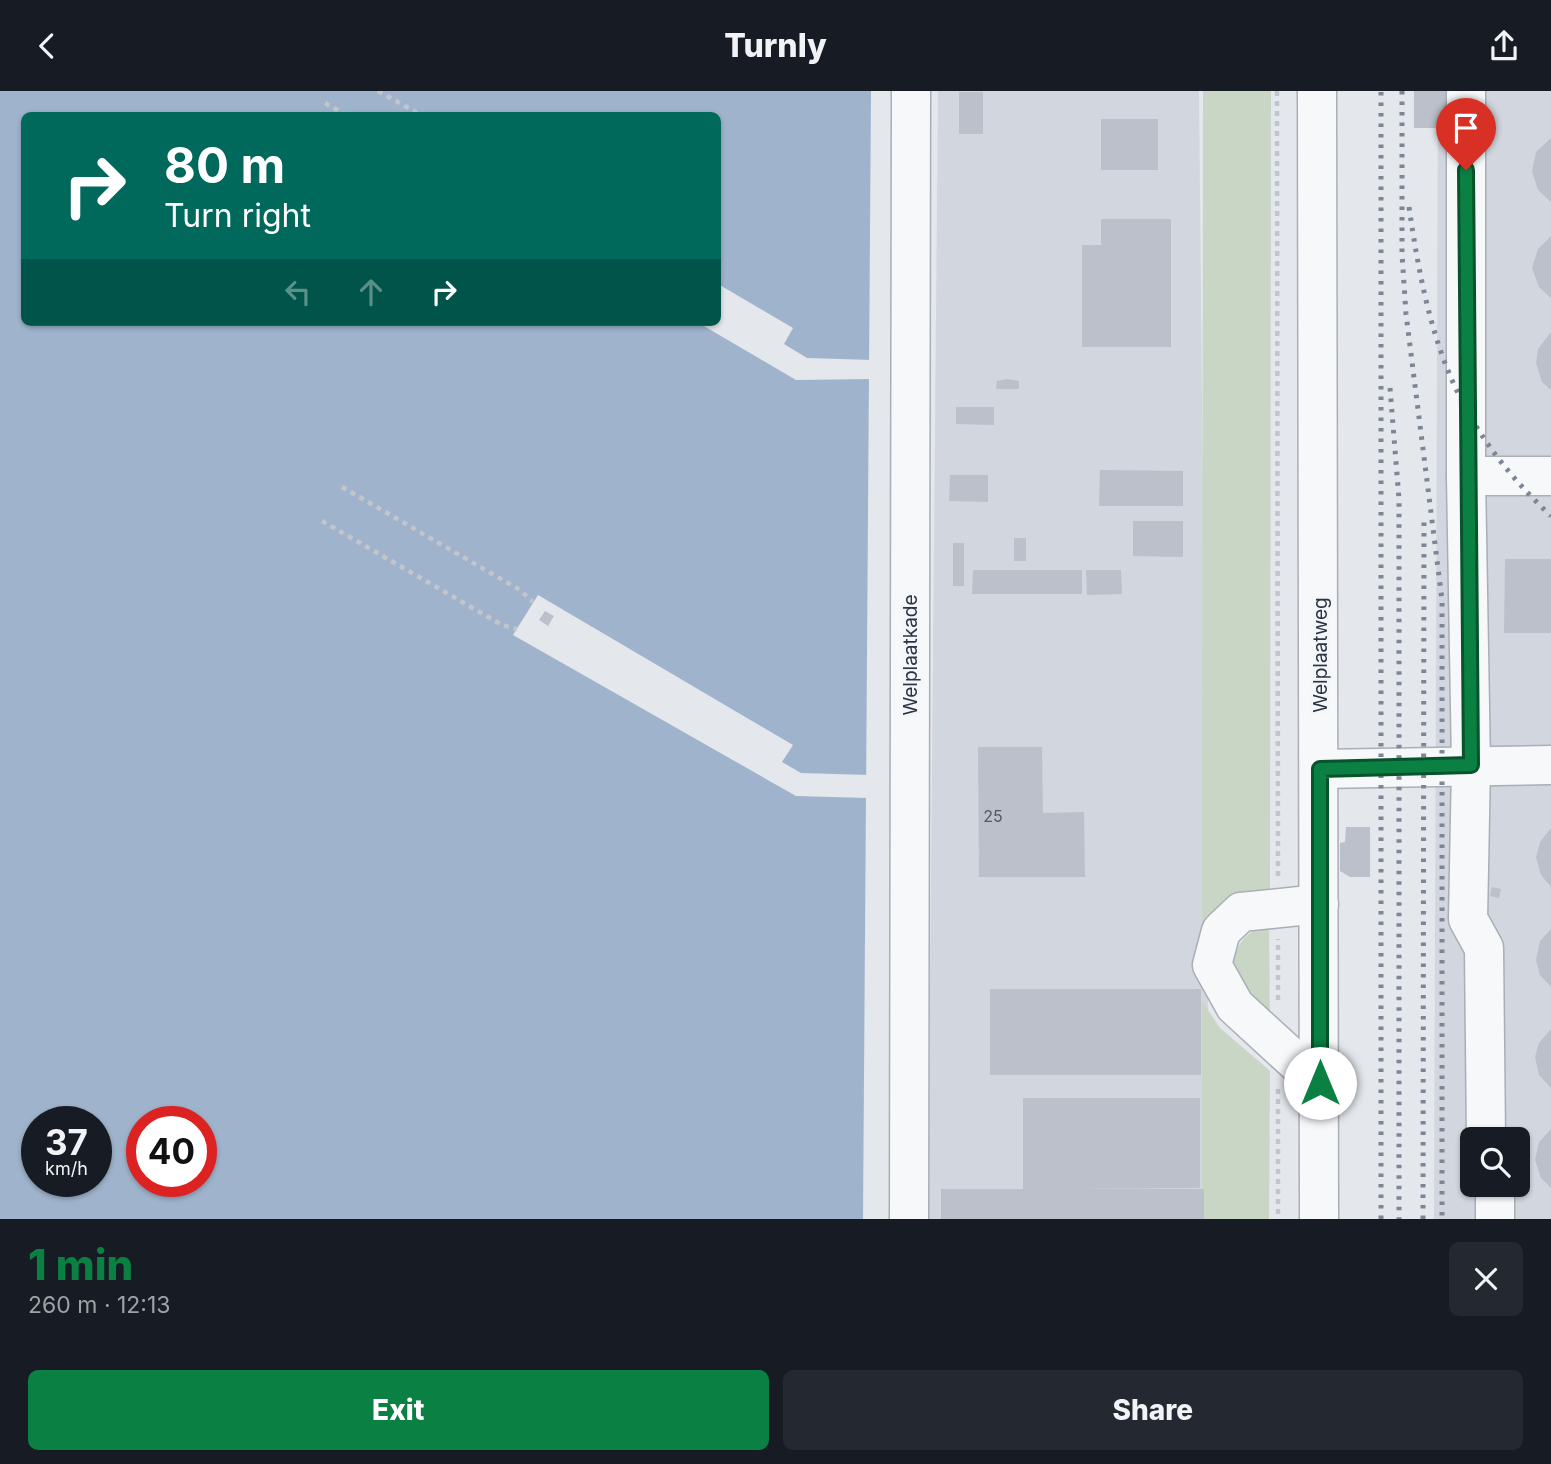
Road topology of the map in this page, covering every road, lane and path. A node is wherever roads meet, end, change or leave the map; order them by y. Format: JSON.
{"nodes":[{"id":1,"x":378,"y":91,"type":"edge"},
{"id":2,"x":911,"y":91,"type":"edge"},
{"id":3,"x":1277,"y":91,"type":"edge"},
{"id":4,"x":1317,"y":91,"type":"edge"},
{"id":5,"x":1466,"y":91,"type":"edge"},
{"id":6,"x":325,"y":103,"type":"dead end"},
{"id":7,"x":341,"y":112,"type":"edge"},
{"id":8,"x":416,"y":112,"type":"edge"},
{"id":9,"x":1466,"y":476,"type":"junction"},
{"id":10,"x":1551,"y":476,"type":"edge"},
{"id":11,"x":342,"y":487,"type":"dead end"},
{"id":12,"x":322,"y":521,"type":"dead end"},
{"id":13,"x":533,"y":602,"type":"dead end"},
{"id":14,"x":517,"y":629,"type":"dead end"},
{"id":15,"x":1471,"y":765,"type":"junction"},
{"id":16,"x":1551,"y":765,"type":"edge"},
{"id":17,"x":1320,"y":769,"type":"junction"},
{"id":18,"x":1279,"y":836,"type":"dead end"},
{"id":19,"x":1319,"y":904,"type":"junction"},
{"id":20,"x":1320,"y":1083,"type":"junction"},
{"id":21,"x":1486,"y":1127,"type":"edge"},
{"id":22,"x":1495,"y":1197,"type":"edge"},
{"id":23,"x":909,"y":1219,"type":"edge"},
{"id":24,"x":1319,"y":1219,"type":"edge"},
{"id":25,"x":1496,"y":1219,"type":"edge"}],
"edges":[{"from":1,"to":8,"type":"path"},
{"from":2,"to":23,"type":"street","name":"Welplaatkade"},
{"from":3,"to":18,"type":"path"},
{"from":4,"to":17,"type":"street","name":"Welplaatweg"},
{"from":5,"to":9,"type":"street"},
{"from":6,"to":7,"type":"path"},
{"from":9,"to":10,"type":"street"},
{"from":9,"to":15,"type":"street"},
{"from":11,"to":13,"type":"path"},
{"from":12,"to":14,"type":"path"},
{"from":15,"to":16,"type":"street"},
{"from":15,"to":17,"type":"street"},
{"from":15,"to":21,"type":"street"},
{"from":17,"to":19,"type":"street","name":"Welplaatweg"},
{"from":19,"to":20,"type":"street","name":"Welplaatweg"},
{"from":19,"to":20,"type":"street"},
{"from":20,"to":24,"type":"street","name":"Welplaatweg"},
{"from":22,"to":25,"type":"street"}]}
